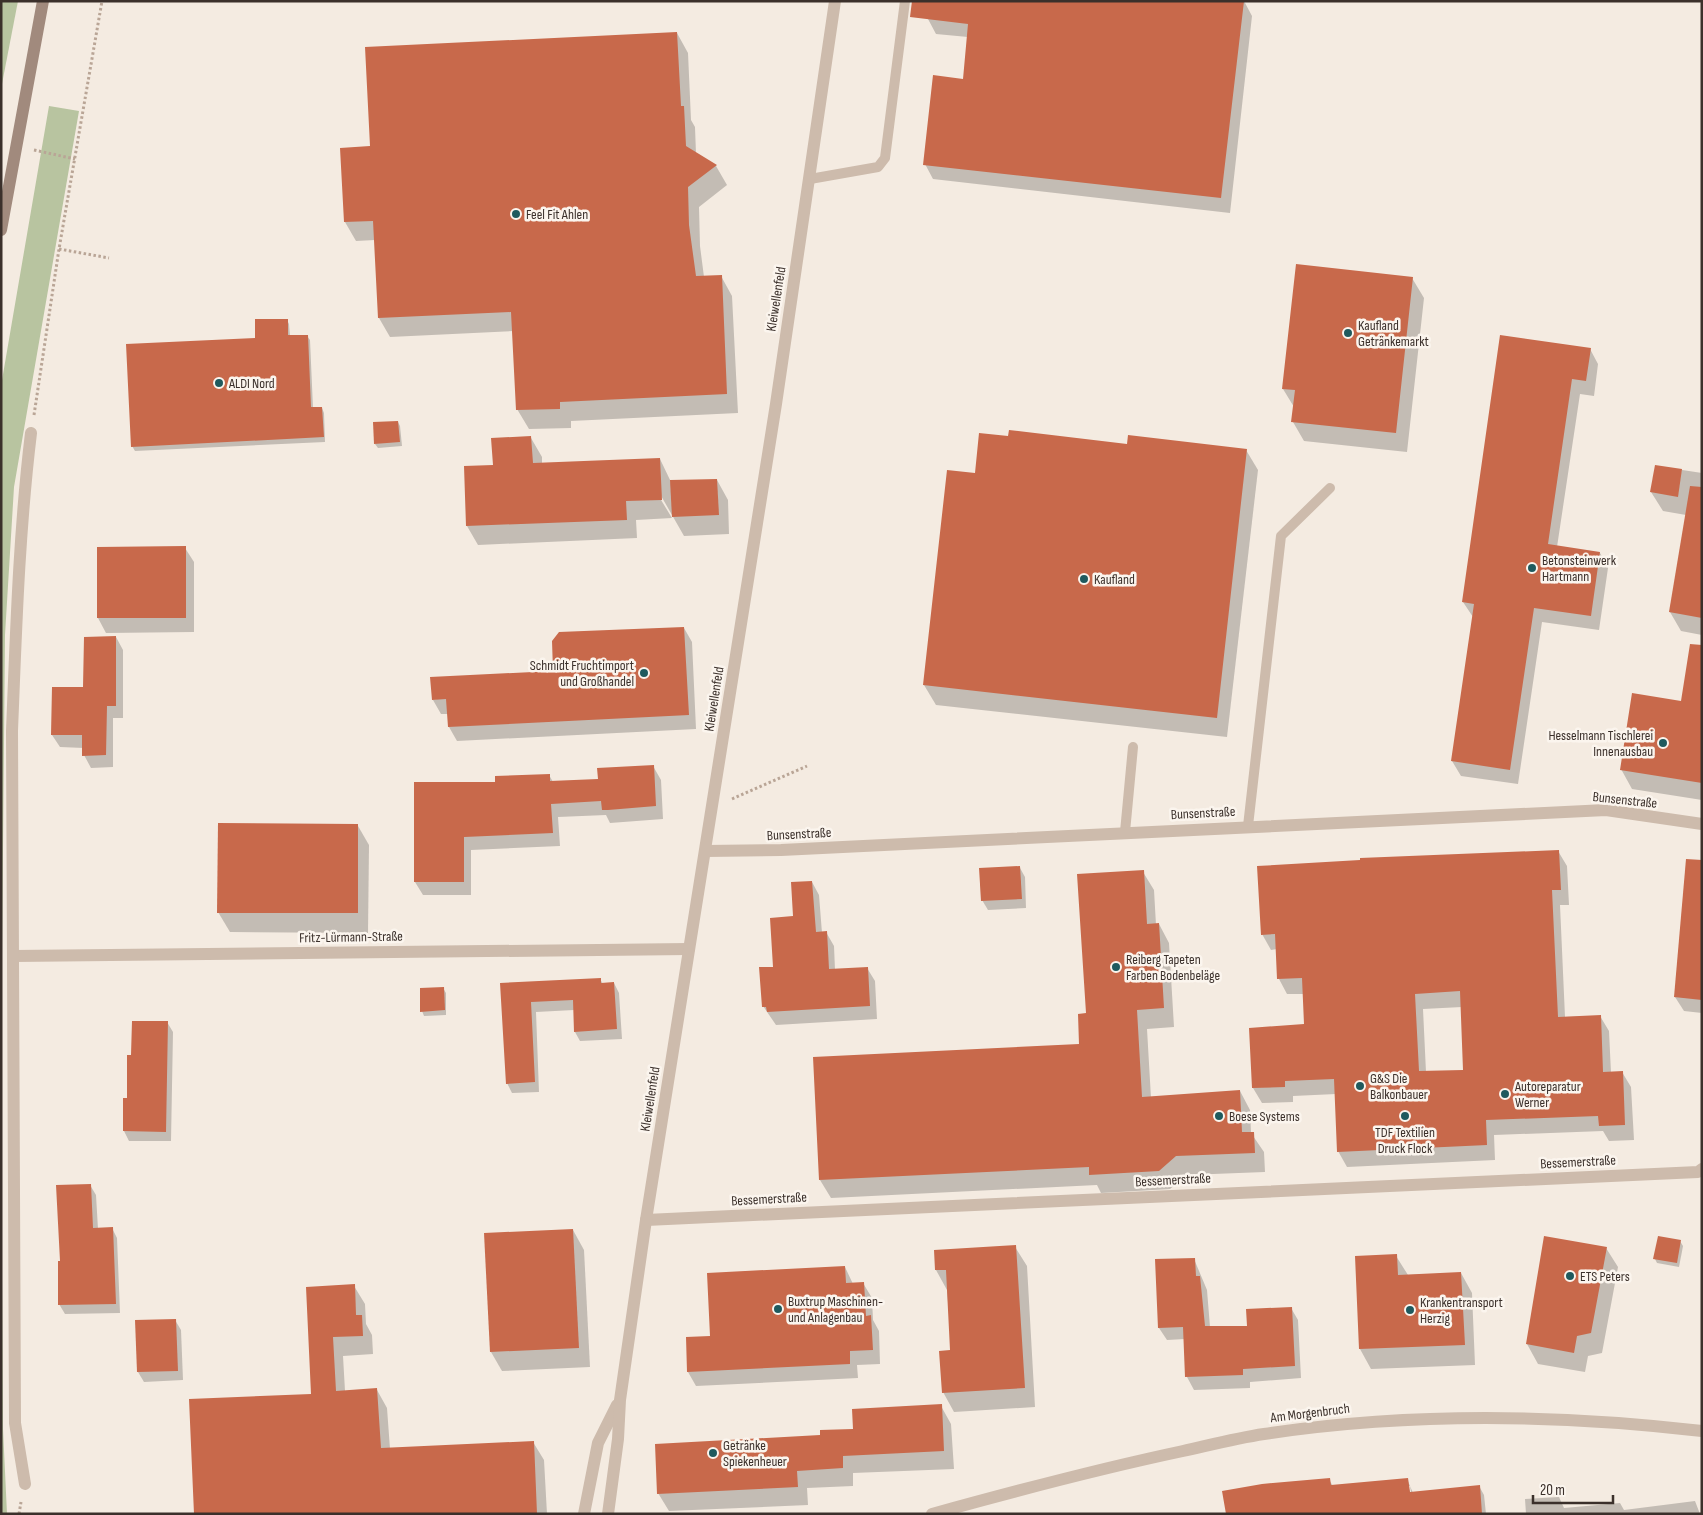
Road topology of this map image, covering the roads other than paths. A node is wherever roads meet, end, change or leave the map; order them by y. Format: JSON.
{"nodes":[{"id":1,"x":43,"y":1,"type":"edge"},
{"id":2,"x":835,"y":1,"type":"edge"},
{"id":3,"x":905,"y":1,"type":"edge"},
{"id":4,"x":810,"y":179,"type":"junction"},
{"id":5,"x":1,"y":230,"type":"edge"},
{"id":6,"x":31,"y":433,"type":"road end"},
{"id":7,"x":1330,"y":488,"type":"dead end"},
{"id":8,"x":1133,"y":747,"type":"dead end"},
{"id":9,"x":1702,"y":824,"type":"edge"},
{"id":10,"x":1248,"y":826,"type":"junction"},
{"id":11,"x":1125,"y":832,"type":"junction"},
{"id":12,"x":706,"y":851,"type":"junction"},
{"id":13,"x":688,"y":949,"type":"junction"},
{"id":14,"x":14,"y":956,"type":"junction"},
{"id":15,"x":1702,"y":1169,"type":"edge"},
{"id":16,"x":646,"y":1220,"type":"junction"},
{"id":17,"x":620,"y":1400,"type":"junction"},
{"id":18,"x":1702,"y":1431,"type":"edge"},
{"id":19,"x":25,"y":1484,"type":"dead end"},
{"id":20,"x":584,"y":1514,"type":"edge"},
{"id":21,"x":608,"y":1514,"type":"edge"},
{"id":22,"x":932,"y":1514,"type":"edge"}],
"edges":[{"from":1,"to":5,"type":"main road"},
{"from":2,"to":4,"type":"street","name":"Kleiwellenfeld"},
{"from":3,"to":4,"type":"lane"},
{"from":4,"to":12,"type":"street","name":"Kleiwellenfeld"},
{"from":6,"to":14,"type":"street"},
{"from":7,"to":10,"type":"lane"},
{"from":8,"to":11,"type":"lane"},
{"from":9,"to":10,"type":"street","name":"Bunsenstraße"},
{"from":10,"to":11,"type":"street","name":"Bunsenstraße"},
{"from":11,"to":12,"type":"street","name":"Bunsenstraße"},
{"from":12,"to":13,"type":"street","name":"Kleiwellenfeld"},
{"from":13,"to":14,"type":"street","name":"Fritz-Lürmann-Straße"},
{"from":13,"to":16,"type":"street","name":"Kleiwellenfeld"},
{"from":14,"to":19,"type":"street"},
{"from":15,"to":16,"type":"street","name":"Bessemerstraße"},
{"from":16,"to":17,"type":"street","name":"Kleiwellenfeld"},
{"from":17,"to":20,"type":"street","name":"Kleiwellenfeld"},
{"from":17,"to":21,"type":"street","name":"Kleiwellenfeld"},
{"from":18,"to":22,"type":"street","name":"Am Morgenbruch"}]}
